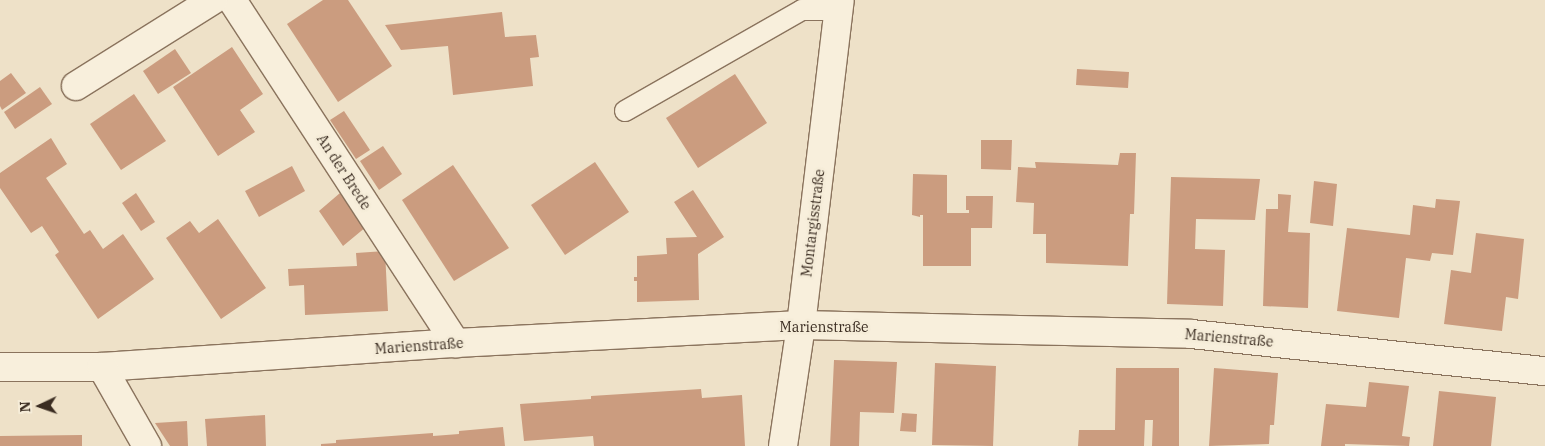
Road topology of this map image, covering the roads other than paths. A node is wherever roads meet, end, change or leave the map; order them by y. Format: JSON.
{"nodes":[{"id":1,"x":212,"y":0,"type":"edge"},
{"id":2,"x":232,"y":0,"type":"edge"},
{"id":3,"x":839,"y":5,"type":"edge"},
{"id":4,"x":76,"y":86,"type":"dead end"},
{"id":5,"x":625,"y":111,"type":"dead end"},
{"id":6,"x":801,"y":325,"type":"junction"},
{"id":7,"x":456,"y":343,"type":"junction"},
{"id":8,"x":0,"y":367,"type":"edge"},
{"id":9,"x":102,"y":367,"type":"junction"},
{"id":10,"x":1545,"y":371,"type":"edge"},
{"id":11,"x":147,"y":446,"type":"edge"},
{"id":12,"x":783,"y":446,"type":"edge"}],
"edges":[{"from":1,"to":4,"type":"street"},
{"from":2,"to":7,"type":"street","name":"An der Brede"},
{"from":3,"to":5,"type":"lane"},
{"from":3,"to":6,"type":"street","name":"Montargisstraße"},
{"from":6,"to":7,"type":"street","name":"Marienstraße"},
{"from":6,"to":10,"type":"street","name":"Marienstraße"},
{"from":6,"to":12,"type":"street","name":"Montargisstraße"},
{"from":7,"to":9,"type":"street","name":"Marienstraße"},
{"from":8,"to":9,"type":"street","name":"Marienstraße"},
{"from":9,"to":11,"type":"street"}]}
